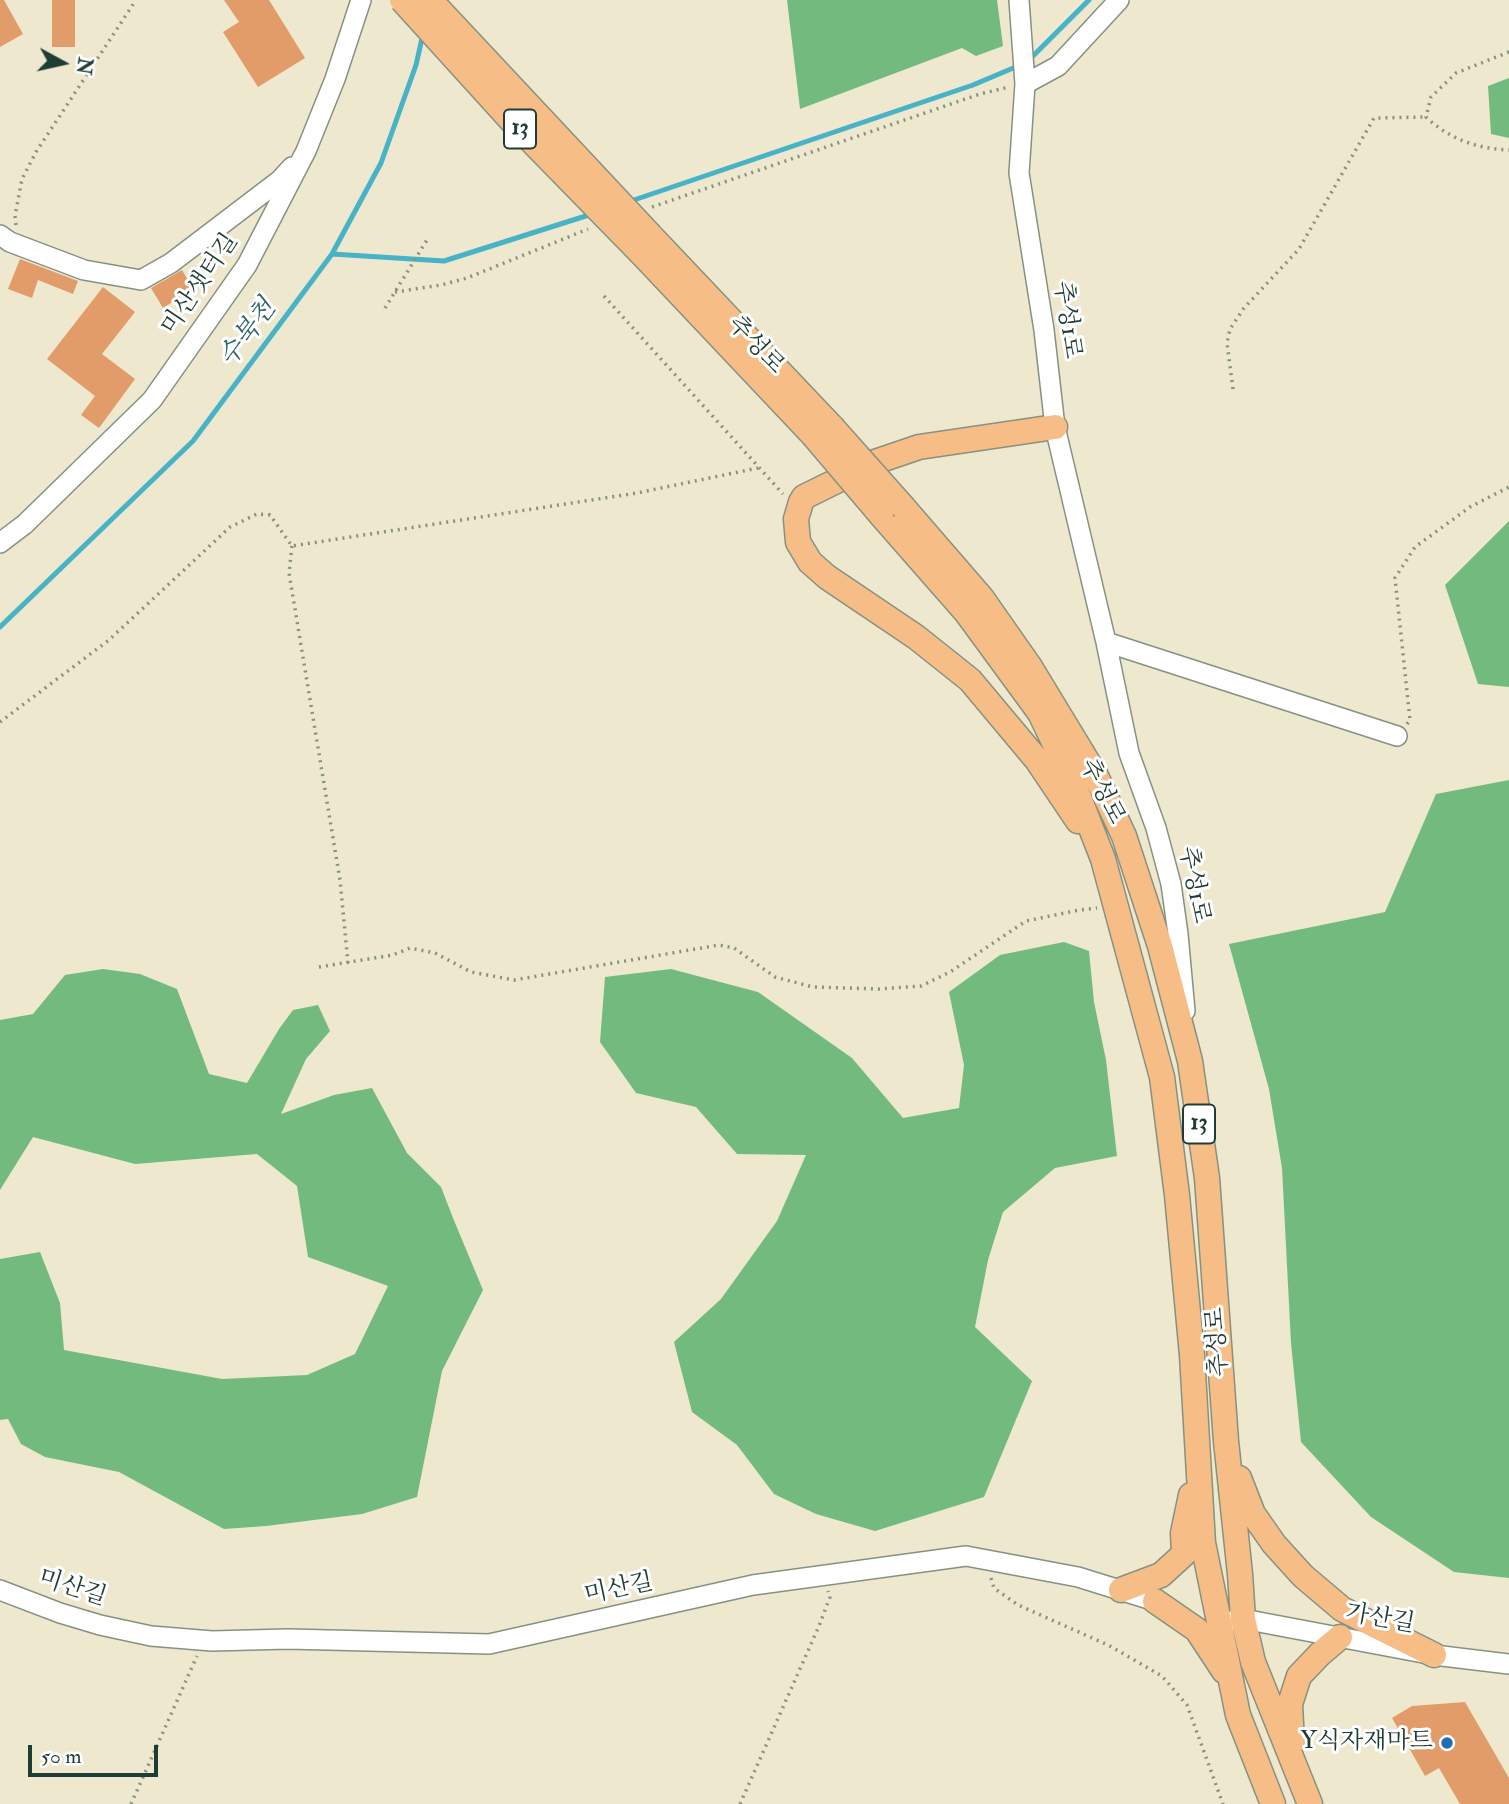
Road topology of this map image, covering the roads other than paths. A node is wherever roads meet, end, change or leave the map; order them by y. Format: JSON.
{"nodes":[{"id":1,"x":360,"y":0,"type":"edge"},
{"id":2,"x":402,"y":0,"type":"edge"},
{"id":3,"x":430,"y":0,"type":"edge"},
{"id":4,"x":1018,"y":0,"type":"edge"},
{"id":5,"x":1119,"y":0,"type":"edge"},
{"id":6,"x":1024,"y":78,"type":"junction"},
{"id":7,"x":306,"y":151,"type":"junction"},
{"id":8,"x":8,"y":240,"type":"edge"},
{"id":9,"x":645,"y":244,"type":"junction"},
{"id":10,"x":1055,"y":427,"type":"junction"},
{"id":11,"x":892,"y":512,"type":"junction"},
{"id":12,"x":0,"y":543,"type":"edge"},
{"id":13,"x":1107,"y":642,"type":"junction"},
{"id":14,"x":1397,"y":736,"type":"road end"},
{"id":15,"x":1103,"y":859,"type":"junction"},
{"id":16,"x":1189,"y":1061,"type":"junction"},
{"id":17,"x":1226,"y":1441,"type":"junction"},
{"id":18,"x":1198,"y":1460,"type":"junction"},
{"id":19,"x":0,"y":1590,"type":"edge"},
{"id":20,"x":1121,"y":1590,"type":"junction"},
{"id":21,"x":1154,"y":1601,"type":"junction"},
{"id":22,"x":1243,"y":1619,"type":"junction"},
{"id":23,"x":1219,"y":1622,"type":"junction"},
{"id":24,"x":1340,"y":1637,"type":"junction"},
{"id":25,"x":1434,"y":1655,"type":"junction"},
{"id":26,"x":1509,"y":1664,"type":"edge"},
{"id":27,"x":1230,"y":1681,"type":"junction"},
{"id":28,"x":1293,"y":1761,"type":"junction"},
{"id":29,"x":1273,"y":1804,"type":"edge"},
{"id":30,"x":1310,"y":1804,"type":"edge"}],
"edges":[{"from":1,"to":7,"type":"street","name":"미산샛터길"},
{"from":2,"to":9,"type":"main road","name":"추성로","number":"13","bridge":true},
{"from":3,"to":9,"type":"main road","name":"추성로","number":"13","bridge":true},
{"from":4,"to":6,"type":"street","name":"추성1로"},
{"from":5,"to":6,"type":"street"},
{"from":6,"to":10,"type":"street","name":"추성1로"},
{"from":7,"to":8,"type":"street"},
{"from":7,"to":12,"type":"street","name":"미산샛터길"},
{"from":9,"to":11,"type":"main road","name":"추성로","number":"13","bridge":true},
{"from":10,"to":13,"type":"street","name":"추성1로"},
{"from":10,"to":15,"type":"main road"},
{"from":11,"to":15,"type":"main road","name":"추성로","number":"13"},
{"from":11,"to":16,"type":"main road","name":"추성로","number":"13"},
{"from":13,"to":14,"type":"street"},
{"from":13,"to":16,"type":"street","name":"추성1로"},
{"from":15,"to":18,"type":"main road","name":"추성로","number":"13"},
{"from":16,"to":17,"type":"main road","name":"추성로","number":"13"},
{"from":17,"to":22,"type":"main road","name":"추성로","number":"13"},
{"from":17,"to":25,"type":"main road"},
{"from":18,"to":20,"type":"main road"},
{"from":18,"to":23,"type":"main road","name":"추성로","number":"13"},
{"from":19,"to":20,"type":"street","name":"미산길"},
{"from":20,"to":21,"type":"street","name":"미산길"},
{"from":21,"to":23,"type":"street","name":"미산길"},
{"from":21,"to":27,"type":"main road"},
{"from":22,"to":23,"type":"street","name":"미산길"},
{"from":22,"to":24,"type":"street","name":"가산길"},
{"from":22,"to":28,"type":"main road","name":"추성로","number":"13"},
{"from":23,"to":27,"type":"main road","name":"추성로","number":"13"},
{"from":24,"to":25,"type":"street","name":"가산길"},
{"from":24,"to":28,"type":"main road"},
{"from":25,"to":26,"type":"street","name":"가산길"},
{"from":27,"to":29,"type":"main road","name":"추성로","number":"13"},
{"from":28,"to":30,"type":"main road","name":"추성로","number":"13"}]}
